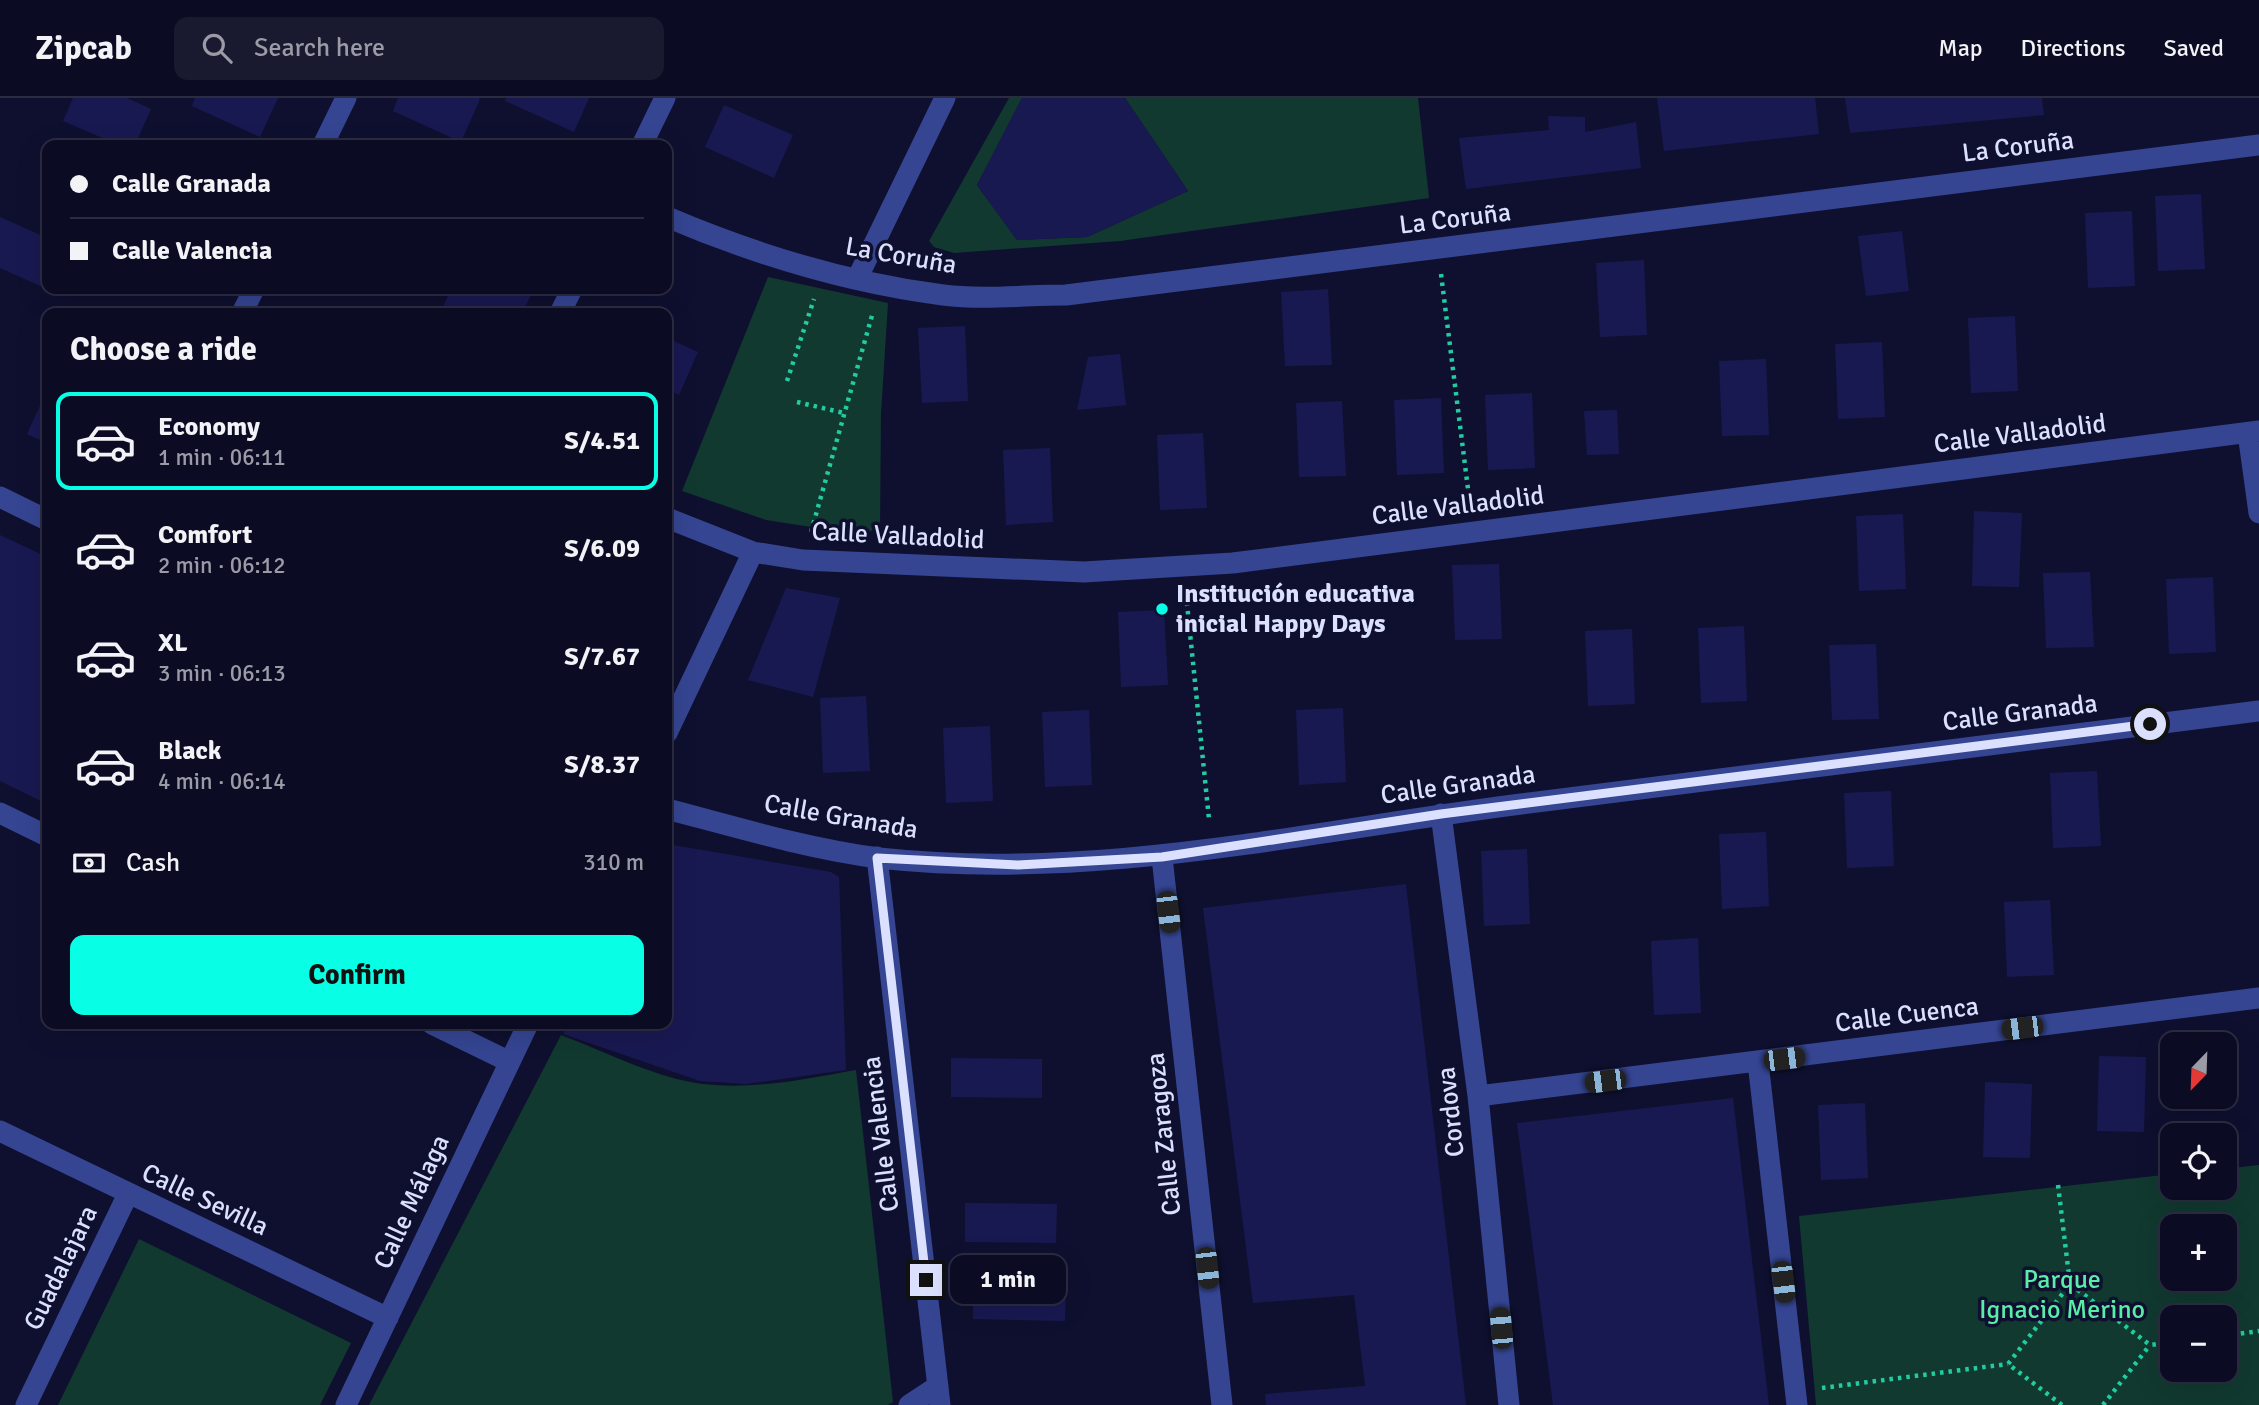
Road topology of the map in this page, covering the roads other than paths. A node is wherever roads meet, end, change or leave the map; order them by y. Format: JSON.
{"nodes":[{"id":1,"x":346,"y":98,"type":"edge"},
{"id":2,"x":665,"y":98,"type":"edge"},
{"id":3,"x":945,"y":98,"type":"edge"},
{"id":4,"x":325,"y":140,"type":"edge"},
{"id":5,"x":644,"y":140,"type":"edge"},
{"id":6,"x":2259,"y":145,"type":"edge"},
{"id":7,"x":672,"y":219,"type":"edge"},
{"id":8,"x":857,"y":279,"type":"junction"},
{"id":9,"x":2254,"y":432,"type":"edge"},
{"id":10,"x":0,"y":497,"type":"edge"},
{"id":11,"x":2259,"y":513,"type":"edge"},
{"id":12,"x":42,"y":518,"type":"edge"},
{"id":13,"x":672,"y":520,"type":"edge"},
{"id":14,"x":753,"y":552,"type":"junction"},
{"id":15,"x":2259,"y":711,"type":"edge"},
{"id":16,"x":672,"y":722,"type":"edge"},
{"id":17,"x":672,"y":810,"type":"edge"},
{"id":18,"x":0,"y":813,"type":"edge"},
{"id":19,"x":1441,"y":814,"type":"junction"},
{"id":20,"x":42,"y":834,"type":"edge"},
{"id":21,"x":1162,"y":857,"type":"junction"},
{"id":22,"x":877,"y":858,"type":"junction"},
{"id":23,"x":2259,"y":998,"type":"edge"},
{"id":24,"x":442,"y":1029,"type":"edge"},
{"id":25,"x":526,"y":1029,"type":"edge"},
{"id":26,"x":510,"y":1062,"type":"junction"},
{"id":27,"x":1758,"y":1062,"type":"junction"},
{"id":28,"x":1478,"y":1096,"type":"junction"},
{"id":29,"x":0,"y":1131,"type":"edge"},
{"id":30,"x":128,"y":1194,"type":"junction"},
{"id":31,"x":388,"y":1318,"type":"junction"},
{"id":32,"x":939,"y":1396,"type":"edge"},
{"id":33,"x":1796,"y":1398,"type":"edge"},
{"id":34,"x":26,"y":1405,"type":"edge"},
{"id":35,"x":346,"y":1405,"type":"edge"},
{"id":36,"x":909,"y":1405,"type":"edge"},
{"id":37,"x":1222,"y":1405,"type":"edge"},
{"id":38,"x":1509,"y":1405,"type":"edge"}],
"edges":[{"from":1,"to":4,"type":"street"},
{"from":2,"to":5,"type":"street"},
{"from":3,"to":8,"type":"street"},
{"from":6,"to":8,"type":"street","name":"La Coruña"},
{"from":7,"to":8,"type":"street","name":"La Coruña"},
{"from":9,"to":11,"type":"street"},
{"from":9,"to":14,"type":"street","name":"Calle Valladolid"},
{"from":10,"to":12,"type":"street"},
{"from":13,"to":14,"type":"street","name":"Calle Valladolid"},
{"from":14,"to":16,"type":"street"},
{"from":15,"to":19,"type":"street","name":"Calle Granada"},
{"from":17,"to":22,"type":"street","name":"Calle Granada"},
{"from":18,"to":20,"type":"street"},
{"from":19,"to":21,"type":"street","name":"Calle Granada"},
{"from":19,"to":28,"type":"street","name":"Cordova"},
{"from":21,"to":22,"type":"street","name":"Calle Granada"},
{"from":21,"to":37,"type":"street","name":"Calle Zaragoza"},
{"from":22,"to":32,"type":"street","name":"Calle Valencia"},
{"from":23,"to":27,"type":"street","name":"Calle Cuenca"},
{"from":24,"to":26,"type":"street"},
{"from":25,"to":26,"type":"street","name":"Calle Málaga"},
{"from":26,"to":31,"type":"street","name":"Calle Málaga"},
{"from":27,"to":28,"type":"street","name":"Calle Cuenca"},
{"from":27,"to":33,"type":"street"},
{"from":28,"to":38,"type":"street","name":"Cordova"},
{"from":29,"to":30,"type":"street","name":"Calle Sevilla"},
{"from":30,"to":31,"type":"street","name":"Calle Sevilla"},
{"from":30,"to":34,"type":"street","name":"Guadalajara"},
{"from":31,"to":35,"type":"street","name":"Calle Málaga"},
{"from":32,"to":36,"type":"street"}]}
